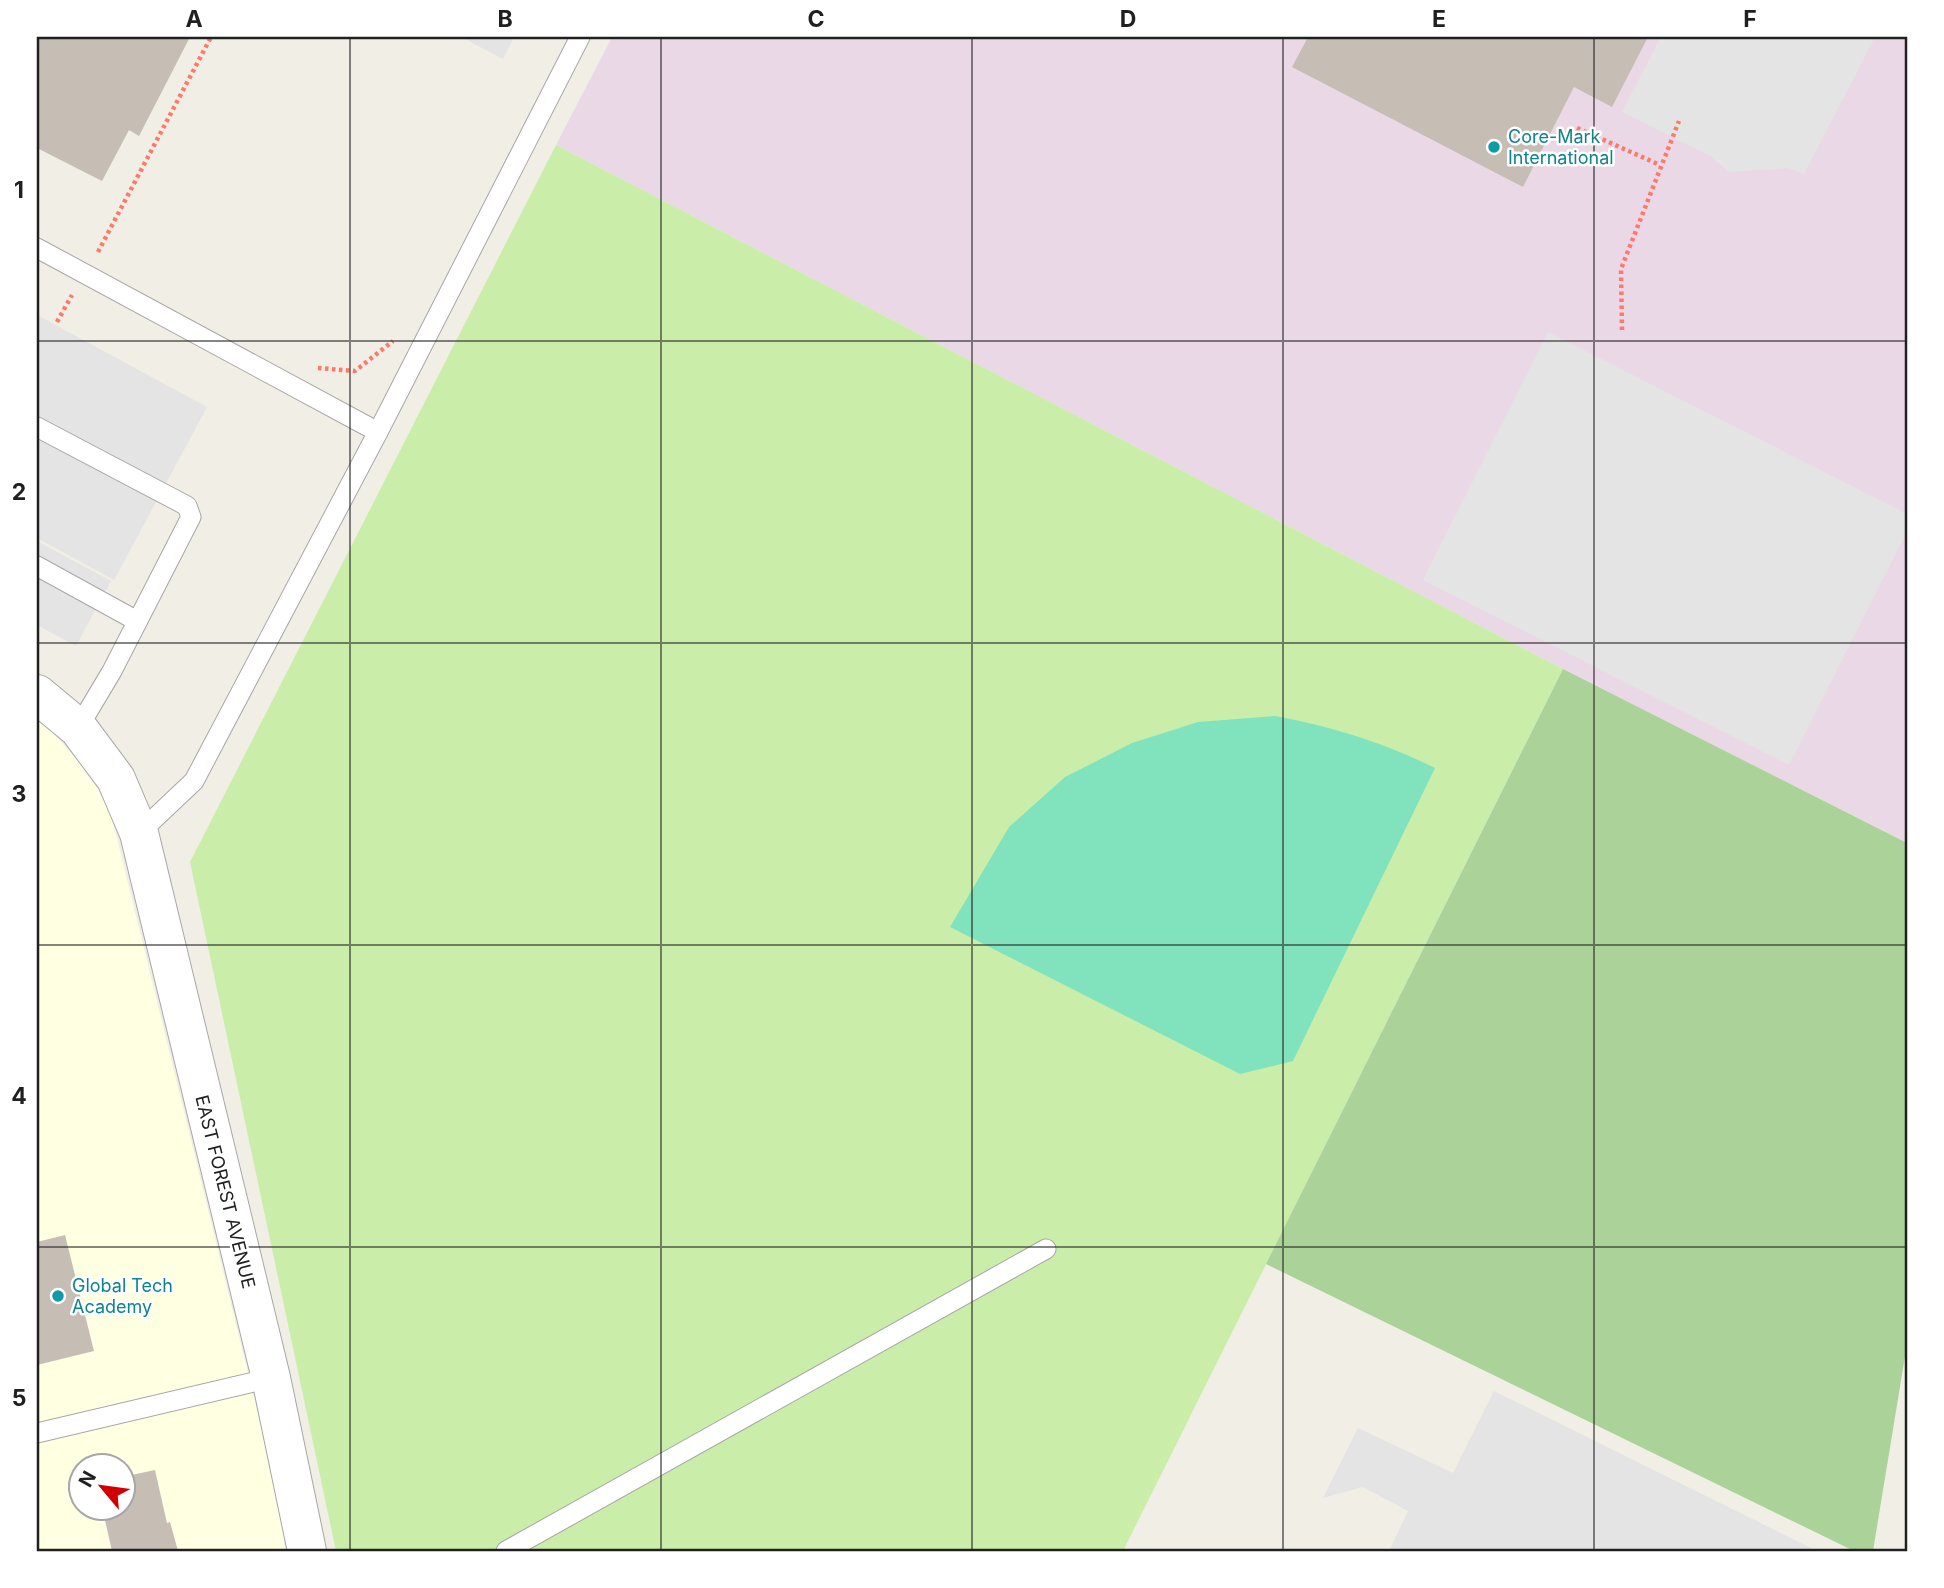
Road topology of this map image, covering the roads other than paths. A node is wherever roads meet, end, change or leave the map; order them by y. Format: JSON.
{"nodes":[{"id":1,"x":580,"y":37,"type":"edge"},
{"id":2,"x":37,"y":248,"type":"edge"},
{"id":3,"x":37,"y":427,"type":"edge"},
{"id":4,"x":378,"y":432,"type":"junction"},
{"id":5,"x":37,"y":566,"type":"edge"},
{"id":6,"x":137,"y":621,"type":"junction"},
{"id":7,"x":37,"y":694,"type":"edge"},
{"id":8,"x":78,"y":728,"type":"junction"},
{"id":9,"x":139,"y":833,"type":"junction"},
{"id":10,"x":1046,"y":1249,"type":"dead end"},
{"id":11,"x":271,"y":1378,"type":"junction"},
{"id":12,"x":37,"y":1433,"type":"edge"},
{"id":13,"x":307,"y":1551,"type":"edge"},
{"id":14,"x":506,"y":1551,"type":"edge"}],
"edges":[{"from":1,"to":4,"type":"lane"},
{"from":2,"to":4,"type":"lane"},
{"from":3,"to":6,"type":"lane"},
{"from":4,"to":9,"type":"lane"},
{"from":5,"to":6,"type":"lane"},
{"from":6,"to":8,"type":"lane"},
{"from":7,"to":8,"type":"street","name":"EAST FOREST AVENUE"},
{"from":8,"to":9,"type":"street","name":"EAST FOREST AVENUE"},
{"from":9,"to":11,"type":"street","name":"EAST FOREST AVENUE"},
{"from":10,"to":14,"type":"lane"},
{"from":11,"to":12,"type":"lane"},
{"from":11,"to":13,"type":"street","name":"EAST FOREST AVENUE"}]}
